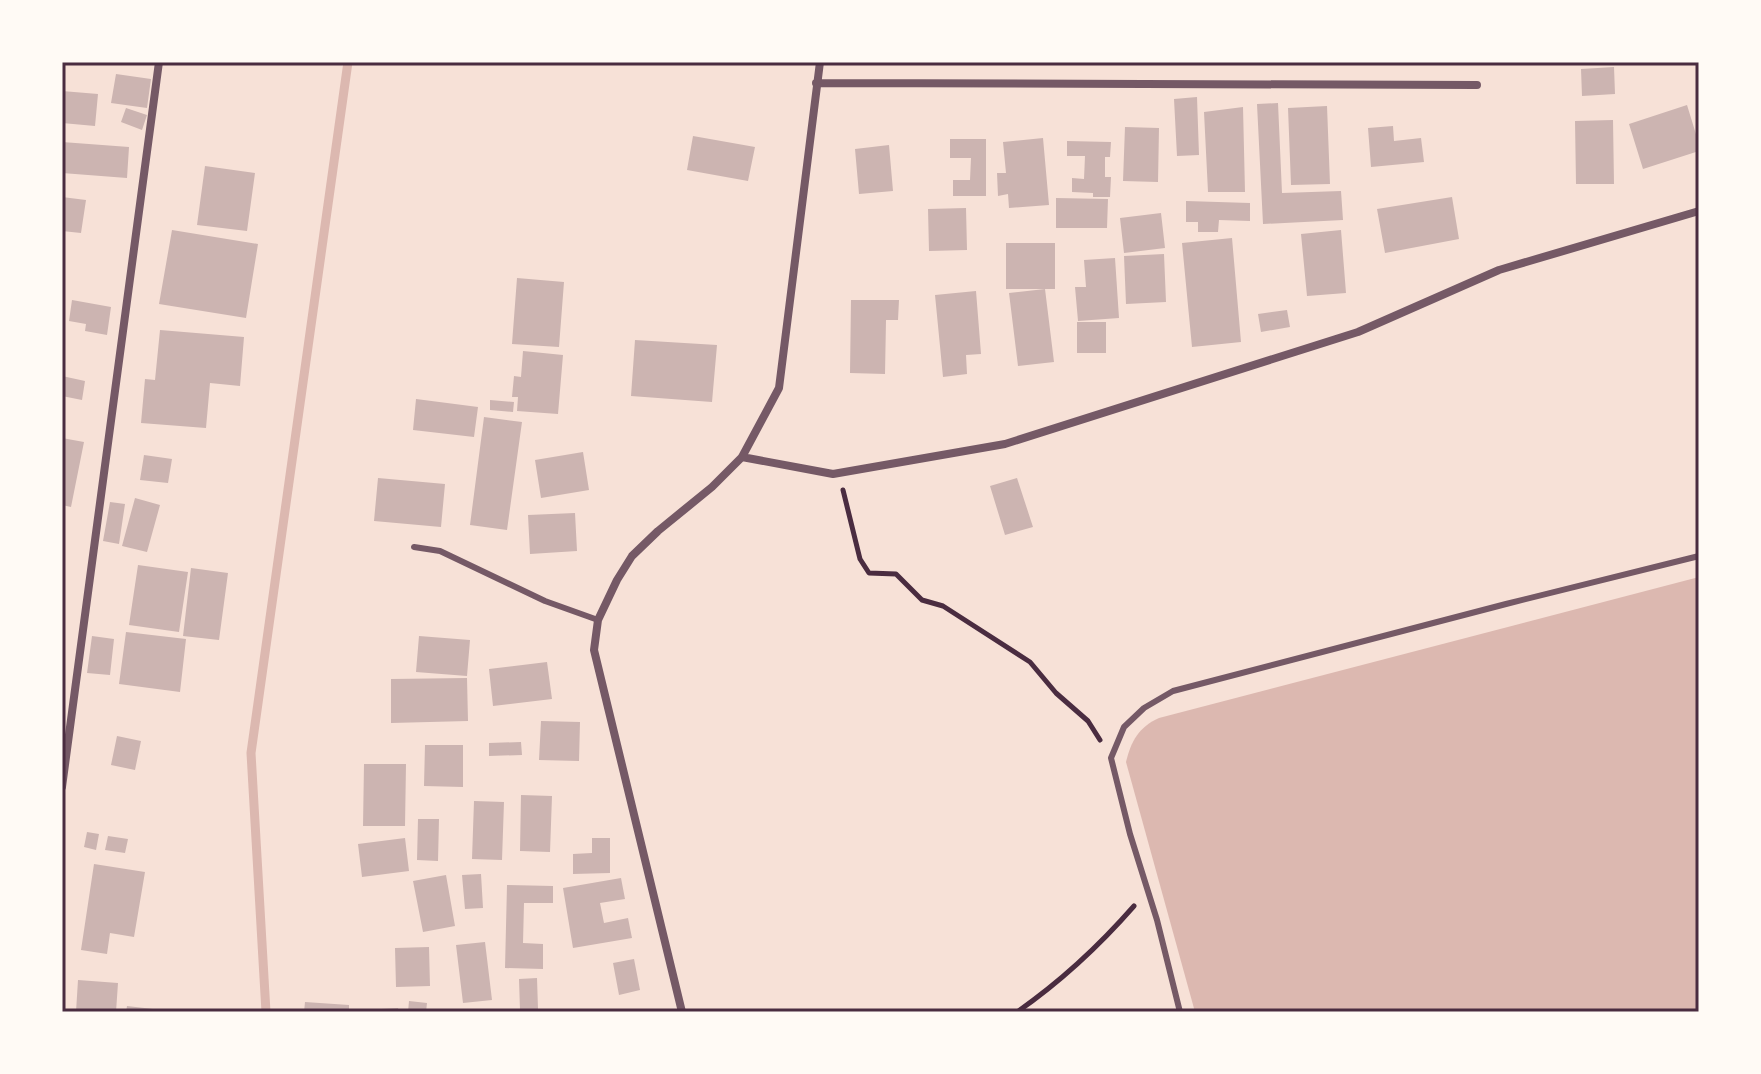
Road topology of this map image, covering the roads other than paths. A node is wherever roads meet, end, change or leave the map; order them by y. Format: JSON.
{"nodes":[{"id":1,"x":159,"y":62,"type":"edge"},
{"id":2,"x":820,"y":62,"type":"edge"},
{"id":3,"x":816,"y":83,"type":"junction"},
{"id":4,"x":1477,"y":85,"type":"dead end"},
{"id":5,"x":1699,"y":211,"type":"edge"},
{"id":6,"x":742,"y":457,"type":"junction"},
{"id":7,"x":414,"y":547,"type":"dead end"},
{"id":8,"x":1699,"y":556,"type":"edge"},
{"id":9,"x":598,"y":620,"type":"junction"},
{"id":10,"x":62,"y":787,"type":"edge"},
{"id":11,"x":682,"y":1012,"type":"edge"},
{"id":12,"x":1180,"y":1012,"type":"edge"}],
"edges":[{"from":1,"to":10,"type":"street"},
{"from":2,"to":3,"type":"street"},
{"from":3,"to":4,"type":"street"},
{"from":3,"to":6,"type":"street"},
{"from":5,"to":6,"type":"street"},
{"from":6,"to":9,"type":"street"},
{"from":7,"to":9,"type":"lane"},
{"from":8,"to":12,"type":"lane"},
{"from":9,"to":11,"type":"street"}]}
